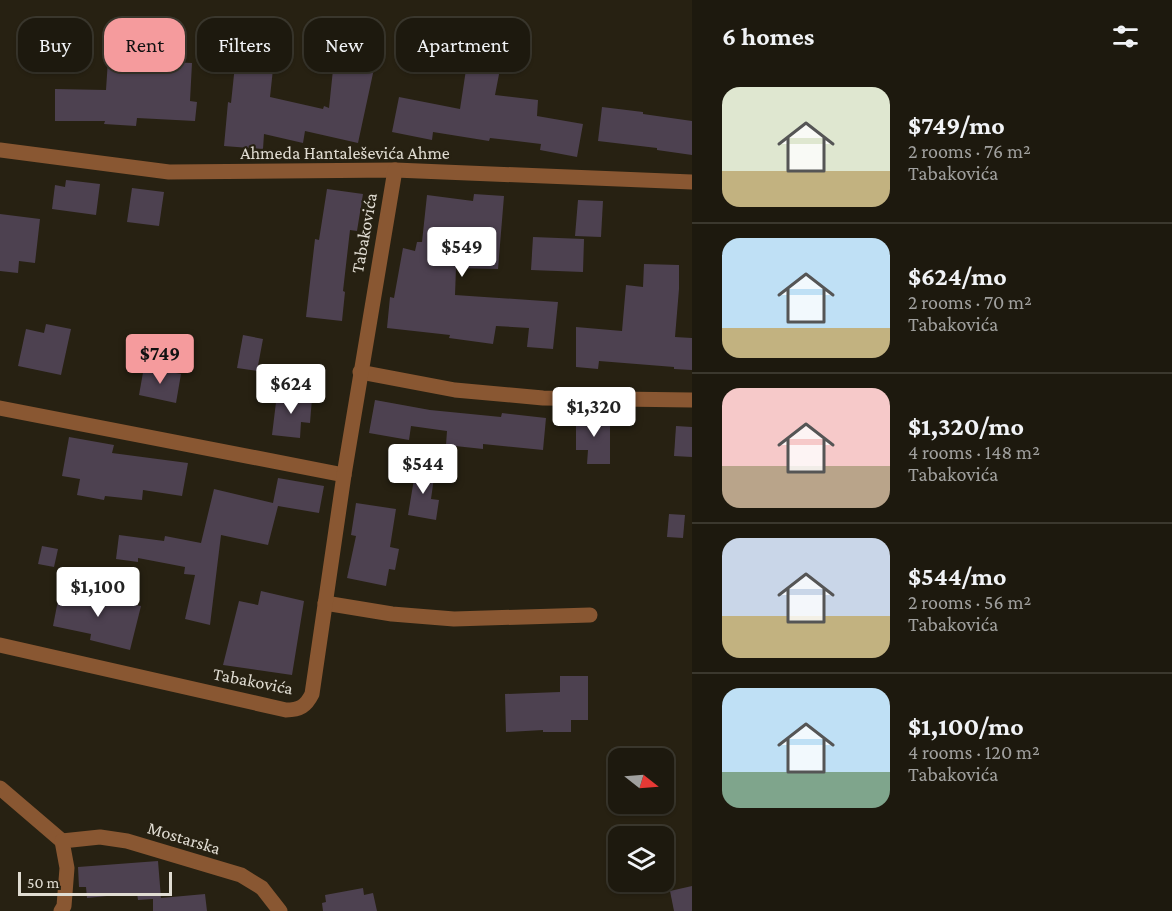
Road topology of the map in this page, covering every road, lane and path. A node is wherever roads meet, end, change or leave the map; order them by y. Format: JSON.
{"nodes":[{"id":1,"x":0,"y":150,"type":"edge"},
{"id":2,"x":395,"y":170,"type":"junction"},
{"id":3,"x":692,"y":182,"type":"edge"},
{"id":4,"x":360,"y":372,"type":"junction"},
{"id":5,"x":692,"y":400,"type":"edge"},
{"id":6,"x":0,"y":408,"type":"edge"},
{"id":7,"x":344,"y":475,"type":"junction"},
{"id":8,"x":325,"y":603,"type":"junction"},
{"id":9,"x":590,"y":615,"type":"dead end"},
{"id":10,"x":0,"y":645,"type":"edge"},
{"id":11,"x":0,"y":788,"type":"edge"},
{"id":12,"x":62,"y":841,"type":"junction"},
{"id":13,"x":61,"y":911,"type":"edge"},
{"id":14,"x":280,"y":911,"type":"edge"}],
"edges":[{"from":1,"to":2,"type":"street","name":"Ahmeda Hantaleševića Ahme"},
{"from":2,"to":3,"type":"street","name":"Ahmeda Hantaleševića Ahme"},
{"from":2,"to":4,"type":"street","name":"Tabakovića"},
{"from":4,"to":5,"type":"street"},
{"from":4,"to":7,"type":"street","name":"Tabakovića"},
{"from":6,"to":7,"type":"street"},
{"from":7,"to":8,"type":"street","name":"Tabakovića"},
{"from":8,"to":9,"type":"street"},
{"from":8,"to":10,"type":"street","name":"Tabakovića"},
{"from":11,"to":12,"type":"street"},
{"from":12,"to":13,"type":"street"},
{"from":12,"to":14,"type":"street","name":"Mostarska"}]}
